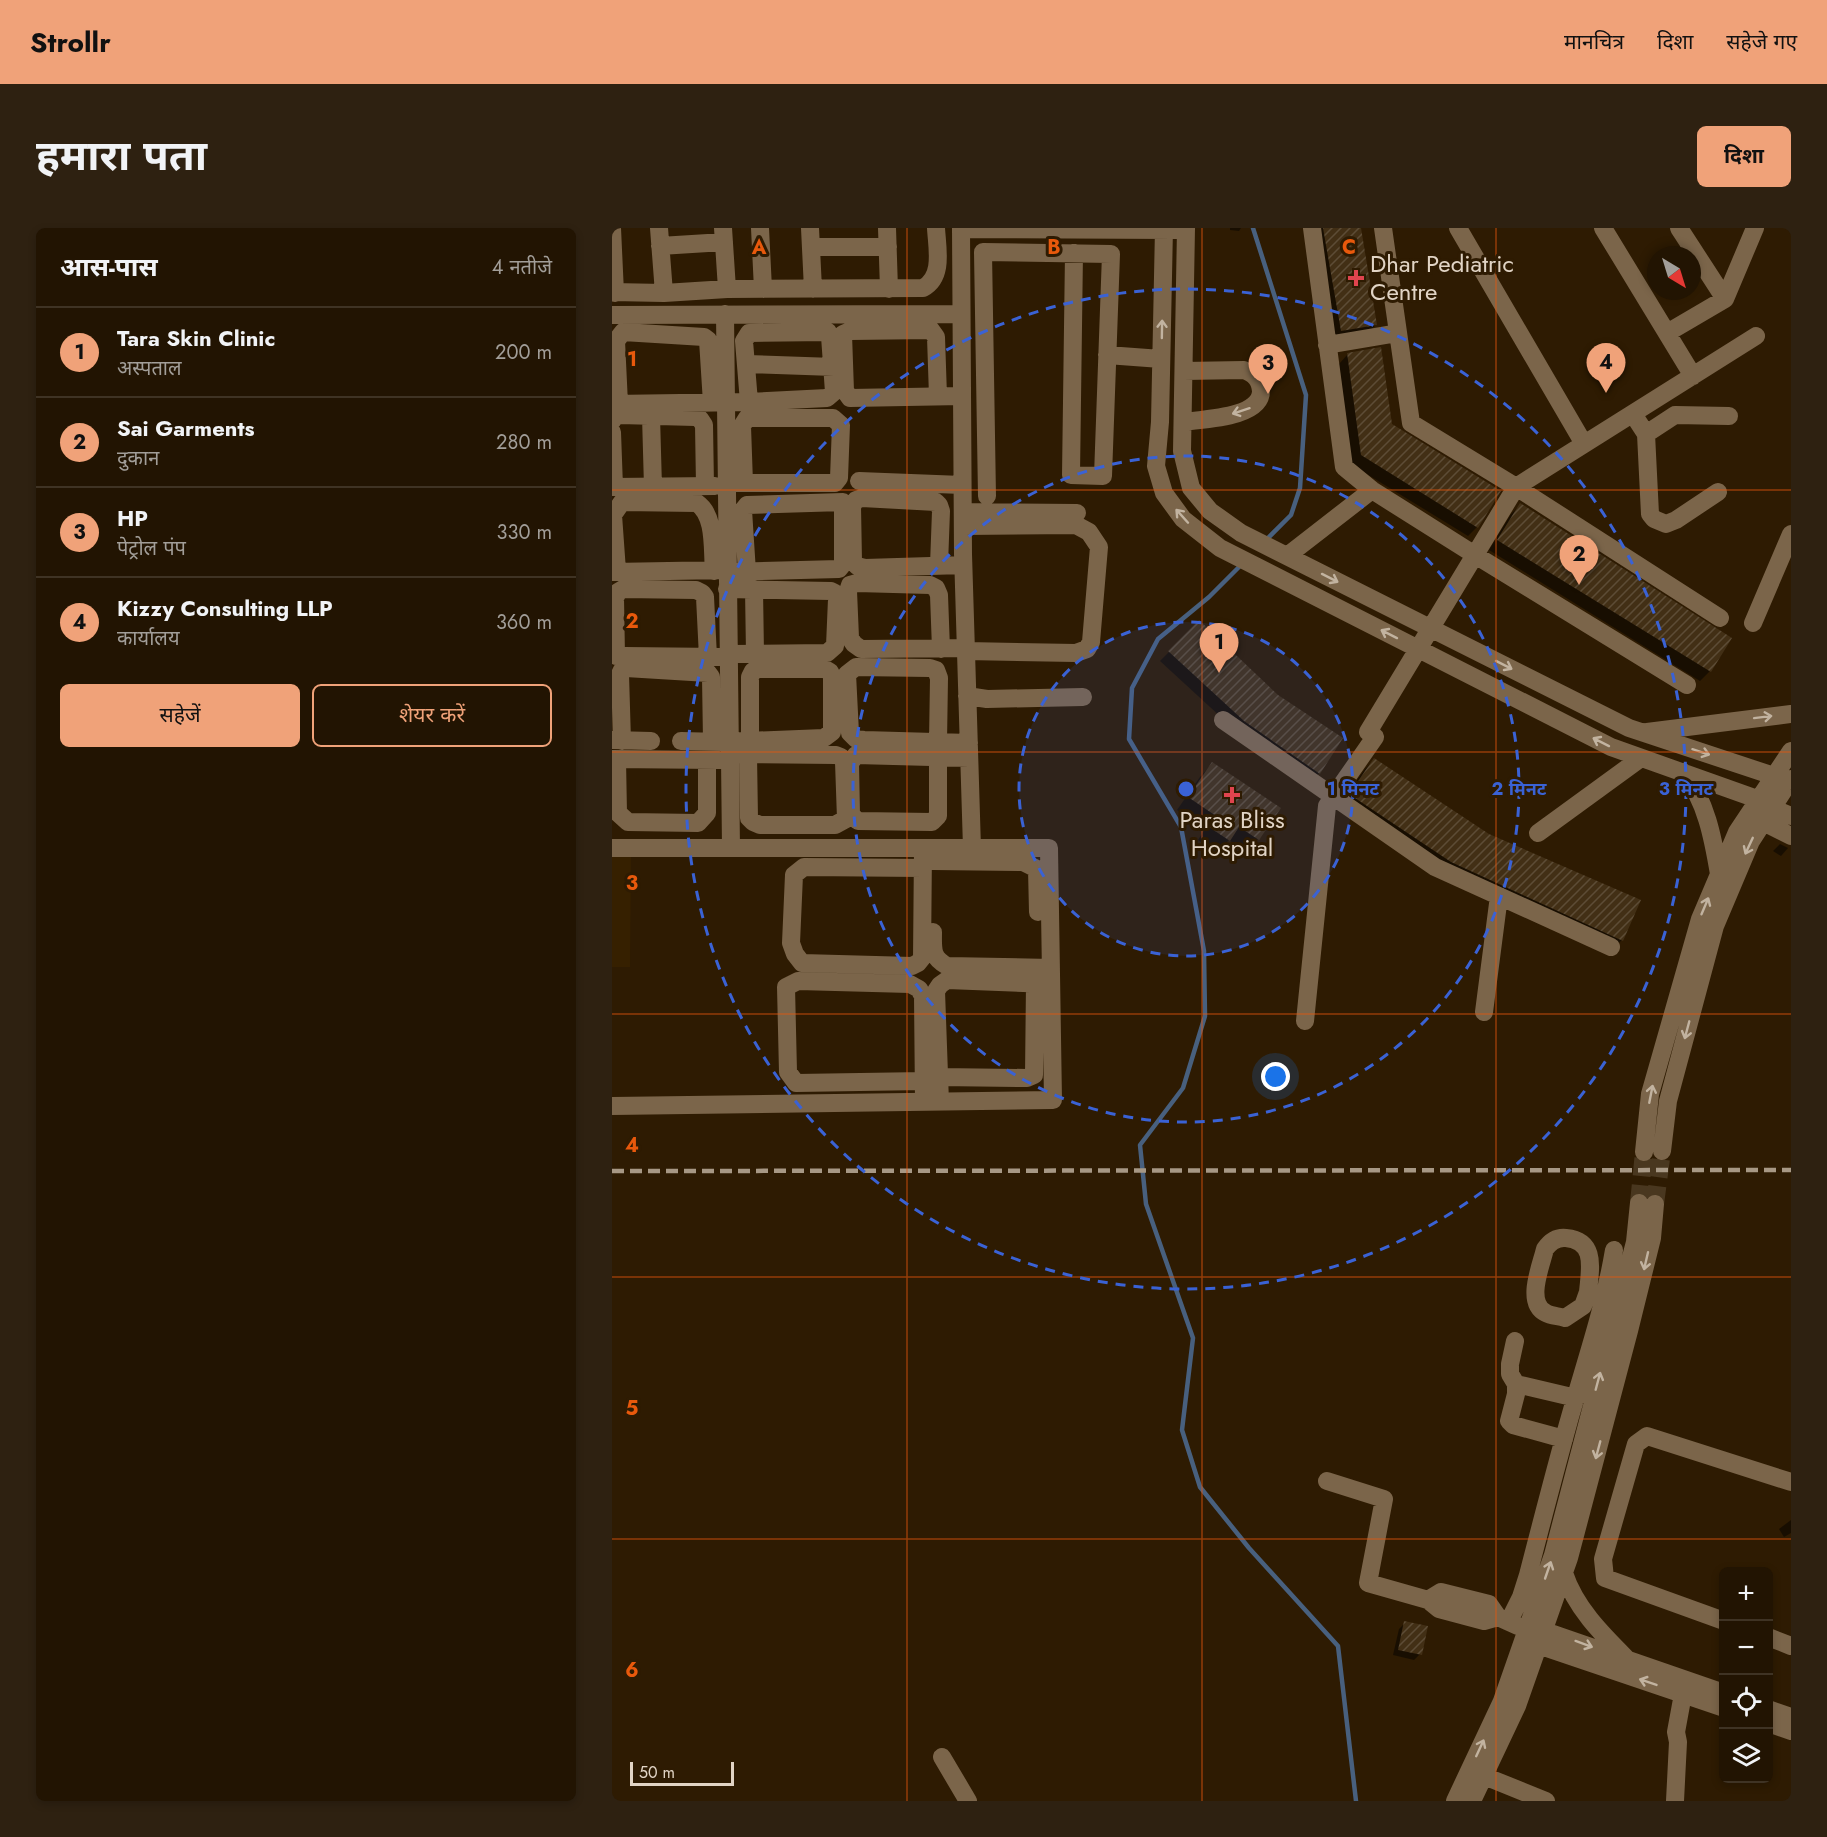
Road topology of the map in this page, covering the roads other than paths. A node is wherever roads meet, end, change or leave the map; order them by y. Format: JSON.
{"nodes":[{"id":1,"x":612,"y":228,"type":"edge"},
{"id":2,"x":760,"y":228,"type":"edge"},
{"id":3,"x":810,"y":228,"type":"edge"},
{"id":4,"x":887,"y":228,"type":"edge"},
{"id":5,"x":936,"y":228,"type":"edge"},
{"id":6,"x":1312,"y":228,"type":"edge"},
{"id":7,"x":1383,"y":228,"type":"edge"},
{"id":8,"x":1458,"y":228,"type":"edge"},
{"id":9,"x":1603,"y":228,"type":"edge"},
{"id":10,"x":1679,"y":228,"type":"edge"},
{"id":11,"x":1755,"y":228,"type":"edge"},
{"id":12,"x":961,"y":229,"type":"edge"},
{"id":13,"x":1164,"y":229,"type":"edge"},
{"id":14,"x":1186,"y":229,"type":"edge"},
{"id":15,"x":724,"y":235,"type":"edge"},
{"id":16,"x":659,"y":237,"type":"edge"},
{"id":17,"x":811,"y":247,"type":"junction"},
{"id":18,"x":888,"y":247,"type":"junction"},
{"id":19,"x":1074,"y":253,"type":"junction"},
{"id":20,"x":727,"y":289,"type":"junction"},
{"id":21,"x":763,"y":289,"type":"junction"},
{"id":22,"x":813,"y":289,"type":"junction"},
{"id":23,"x":890,"y":289,"type":"junction"},
{"id":24,"x":961,"y":291,"type":"junction"},
{"id":25,"x":664,"y":293,"type":"junction"},
{"id":26,"x":984,"y":293,"type":"junction"},
{"id":27,"x":1725,"y":299,"type":"junction"},
{"id":28,"x":613,"y":303,"type":"edge"},
{"id":29,"x":725,"y":314,"type":"junction"},
{"id":30,"x":961,"y":314,"type":"junction"},
{"id":31,"x":1398,"y":333,"type":"junction"},
{"id":32,"x":1667,"y":333,"type":"junction"},
{"id":33,"x":1756,"y":336,"type":"dead end"},
{"id":34,"x":1327,"y":345,"type":"junction"},
{"id":35,"x":1107,"y":355,"type":"junction"},
{"id":36,"x":1161,"y":359,"type":"junction"},
{"id":37,"x":746,"y":364,"type":"junction"},
{"id":38,"x":834,"y":367,"type":"junction"},
{"id":39,"x":1184,"y":370,"type":"junction"},
{"id":40,"x":1693,"y":376,"type":"junction"},
{"id":41,"x":938,"y":396,"type":"junction"},
{"id":42,"x":962,"y":396,"type":"junction"},
{"id":43,"x":1652,"y":401,"type":"junction"},
{"id":44,"x":749,"y":402,"type":"junction"},
{"id":45,"x":718,"y":403,"type":"junction"},
{"id":46,"x":616,"y":404,"type":"edge"},
{"id":47,"x":1633,"y":414,"type":"junction"},
{"id":48,"x":1675,"y":415,"type":"junction"},
{"id":49,"x":651,"y":416,"type":"junction"},
{"id":50,"x":1729,"y":416,"type":"dead end"},
{"id":51,"x":612,"y":421,"type":"edge"},
{"id":52,"x":1182,"y":422,"type":"junction"},
{"id":53,"x":612,"y":432,"type":"edge"},
{"id":54,"x":1646,"y":434,"type":"junction"},
{"id":55,"x":1584,"y":444,"type":"junction"},
{"id":56,"x":962,"y":458,"type":"junction"},
{"id":57,"x":987,"y":458,"type":"junction"},
{"id":58,"x":859,"y":481,"type":"dead end"},
{"id":59,"x":744,"y":483,"type":"junction"},
{"id":60,"x":726,"y":485,"type":"junction"},
{"id":61,"x":962,"y":485,"type":"junction"},
{"id":62,"x":705,"y":486,"type":"junction"},
{"id":63,"x":613,"y":487,"type":"edge"},
{"id":64,"x":653,"y":487,"type":"junction"},
{"id":65,"x":1516,"y":487,"type":"junction"},
{"id":66,"x":1372,"y":490,"type":"junction"},
{"id":67,"x":1718,"y":492,"type":"dead end"},
{"id":68,"x":987,"y":496,"type":"dead end"},
{"id":69,"x":1077,"y":513,"type":"dead end"},
{"id":70,"x":963,"y":519,"type":"junction"},
{"id":71,"x":1791,"y":534,"type":"edge"},
{"id":72,"x":1282,"y":554,"type":"junction"},
{"id":73,"x":1475,"y":555,"type":"junction"},
{"id":74,"x":939,"y":565,"type":"junction"},
{"id":75,"x":963,"y":565,"type":"junction"},
{"id":76,"x":614,"y":572,"type":"edge"},
{"id":77,"x":724,"y":576,"type":"junction"},
{"id":78,"x":750,"y":581,"type":"junction"},
{"id":79,"x":1720,"y":618,"type":"dead end"},
{"id":80,"x":1753,"y":623,"type":"dead end"},
{"id":81,"x":1430,"y":628,"type":"junction"},
{"id":82,"x":941,"y":649,"type":"junction"},
{"id":83,"x":1418,"y":649,"type":"junction"},
{"id":84,"x":966,"y":650,"type":"junction"},
{"id":85,"x":755,"y":654,"type":"junction"},
{"id":86,"x":614,"y":656,"type":"edge"},
{"id":87,"x":728,"y":656,"type":"junction"},
{"id":88,"x":708,"y":657,"type":"junction"},
{"id":89,"x":1687,"y":685,"type":"dead end"},
{"id":90,"x":967,"y":696,"type":"junction"},
{"id":91,"x":1083,"y":697,"type":"dead end"},
{"id":92,"x":1791,"y":714,"type":"edge"},
{"id":93,"x":1222,"y":720,"type":"dead end"},
{"id":94,"x":1642,"y":733,"type":"junction"},
{"id":95,"x":617,"y":740,"type":"edge"},
{"id":96,"x":651,"y":741,"type":"dead end"},
{"id":97,"x":681,"y":741,"type":"dead end"},
{"id":98,"x":749,"y":747,"type":"junction"},
{"id":99,"x":725,"y":749,"type":"junction"},
{"id":100,"x":938,"y":749,"type":"junction"},
{"id":101,"x":969,"y":750,"type":"junction"},
{"id":102,"x":1791,"y":751,"type":"edge"},
{"id":103,"x":1641,"y":758,"type":"junction"},
{"id":104,"x":614,"y":760,"type":"edge"},
{"id":105,"x":707,"y":760,"type":"junction"},
{"id":106,"x":1683,"y":772,"type":"junction"},
{"id":107,"x":1785,"y":778,"type":"edge"},
{"id":108,"x":1333,"y":798,"type":"junction"},
{"id":109,"x":1767,"y":809,"type":"junction"},
{"id":110,"x":1791,"y":816,"type":"edge"},
{"id":111,"x":1538,"y":833,"type":"dead end"},
{"id":112,"x":1791,"y":836,"type":"edge"},
{"id":113,"x":612,"y":848,"type":"edge"},
{"id":114,"x":731,"y":848,"type":"junction"},
{"id":115,"x":972,"y":848,"type":"junction"},
{"id":116,"x":928,"y":856,"type":"junction"},
{"id":117,"x":1719,"y":873,"type":"junction"},
{"id":118,"x":1499,"y":896,"type":"junction"},
{"id":119,"x":1611,"y":947,"type":"dead end"},
{"id":120,"x":1044,"y":976,"type":"junction"},
{"id":121,"x":1484,"y":1012,"type":"dead end"},
{"id":122,"x":1305,"y":1021,"type":"dead end"},
{"id":123,"x":932,"y":1079,"type":"junction"},
{"id":124,"x":932,"y":1102,"type":"junction"},
{"id":125,"x":612,"y":1106,"type":"edge"},
{"id":126,"x":1614,"y":1250,"type":"dead end"},
{"id":127,"x":1515,"y":1341,"type":"dead end"},
{"id":128,"x":1516,"y":1384,"type":"junction"},
{"id":129,"x":1576,"y":1398,"type":"junction"},
{"id":130,"x":1564,"y":1439,"type":"junction"},
{"id":131,"x":1327,"y":1481,"type":"dead end"},
{"id":132,"x":1791,"y":1482,"type":"edge"},
{"id":133,"x":1564,"y":1574,"type":"junction"},
{"id":134,"x":1503,"y":1619,"type":"junction"},
{"id":135,"x":1719,"y":1619,"type":"edge"},
{"id":136,"x":1532,"y":1634,"type":"junction"},
{"id":137,"x":1773,"y":1639,"type":"edge"},
{"id":138,"x":1791,"y":1646,"type":"edge"},
{"id":139,"x":1629,"y":1660,"type":"junction"},
{"id":140,"x":1719,"y":1691,"type":"edge"},
{"id":141,"x":1683,"y":1694,"type":"junction"},
{"id":142,"x":1719,"y":1706,"type":"edge"},
{"id":143,"x":1773,"y":1711,"type":"edge"},
{"id":144,"x":1791,"y":1717,"type":"edge"},
{"id":145,"x":1773,"y":1725,"type":"edge"},
{"id":146,"x":1791,"y":1731,"type":"edge"},
{"id":147,"x":942,"y":1756,"type":"dead end"},
{"id":148,"x":1484,"y":1776,"type":"junction"},
{"id":149,"x":968,"y":1801,"type":"edge"},
{"id":150,"x":1455,"y":1801,"type":"edge"},
{"id":151,"x":1472,"y":1801,"type":"edge"},
{"id":152,"x":1546,"y":1801,"type":"edge"},
{"id":153,"x":1675,"y":1801,"type":"edge"}],
"edges":[{"from":1,"to":28,"type":"street"},
{"from":2,"to":21,"type":"street"},
{"from":3,"to":17,"type":"street"},
{"from":4,"to":18,"type":"street"},
{"from":5,"to":23,"type":"street"},
{"from":6,"to":34,"type":"street"},
{"from":7,"to":31,"type":"street"},
{"from":8,"to":55,"type":"street"},
{"from":9,"to":32,"type":"street"},
{"from":10,"to":27,"type":"street"},
{"from":11,"to":27,"type":"street"},
{"from":12,"to":13,"type":"street"},
{"from":12,"to":24,"type":"street"},
{"from":13,"to":14,"type":"street"},
{"from":36,"to":13,"type":"street","one_way":true},
{"from":14,"to":39,"type":"street"},
{"from":15,"to":16,"type":"street"},
{"from":15,"to":20,"type":"street"},
{"from":16,"to":25,"type":"street"},
{"from":17,"to":18,"type":"street"},
{"from":17,"to":22,"type":"street"},
{"from":18,"to":23,"type":"street"},
{"from":19,"to":26,"type":"street"},
{"from":19,"to":35,"type":"street"},
{"from":19,"to":35,"type":"street"},
{"from":20,"to":21,"type":"street"},
{"from":20,"to":25,"type":"street"},
{"from":21,"to":22,"type":"street"},
{"from":22,"to":23,"type":"street"},
{"from":24,"to":26,"type":"street"},
{"from":24,"to":30,"type":"street"},
{"from":25,"to":28,"type":"street"},
{"from":26,"to":57,"type":"street"},
{"from":27,"to":32,"type":"street"},
{"from":28,"to":29,"type":"street"},
{"from":29,"to":30,"type":"street"},
{"from":29,"to":45,"type":"street"},
{"from":30,"to":42,"type":"street"},
{"from":31,"to":34,"type":"street"},
{"from":31,"to":65,"type":"street"},
{"from":32,"to":40,"type":"street"},
{"from":33,"to":40,"type":"street"},
{"from":34,"to":66,"type":"street"},
{"from":35,"to":36,"type":"street"},
{"from":83,"to":36,"type":"street","one_way":true},
{"from":37,"to":38,"type":"street"},
{"from":37,"to":38,"type":"street"},
{"from":37,"to":44,"type":"street"},
{"from":38,"to":44,"type":"street"},
{"from":39,"to":52,"type":"street"},
{"from":39,"to":52,"type":"street","one_way":true},
{"from":40,"to":43,"type":"street"},
{"from":41,"to":41,"type":"street"},
{"from":41,"to":42,"type":"street"},
{"from":42,"to":56,"type":"street"},
{"from":43,"to":47,"type":"street"},
{"from":43,"to":48,"type":"street"},
{"from":44,"to":45,"type":"street"},
{"from":45,"to":46,"type":"street"},
{"from":45,"to":46,"type":"street"},
{"from":45,"to":60,"type":"street"},
{"from":47,"to":54,"type":"street"},
{"from":47,"to":55,"type":"street"},
{"from":48,"to":50,"type":"street"},
{"from":48,"to":54,"type":"street"},
{"from":49,"to":51,"type":"street"},
{"from":49,"to":62,"type":"street"},
{"from":49,"to":64,"type":"street"},
{"from":52,"to":72,"type":"street"},
{"from":53,"to":63,"type":"street"},
{"from":54,"to":67,"type":"street"},
{"from":55,"to":65,"type":"street"},
{"from":56,"to":57,"type":"street"},
{"from":56,"to":61,"type":"street"},
{"from":57,"to":68,"type":"street"},
{"from":58,"to":61,"type":"street"},
{"from":59,"to":59,"type":"street"},
{"from":59,"to":60,"type":"street"},
{"from":60,"to":62,"type":"street"},
{"from":60,"to":77,"type":"street"},
{"from":61,"to":70,"type":"street"},
{"from":62,"to":64,"type":"street"},
{"from":63,"to":64,"type":"street"},
{"from":65,"to":73,"type":"street"},
{"from":65,"to":79,"type":"street"},
{"from":66,"to":72,"type":"street"},
{"from":66,"to":73,"type":"street"},
{"from":69,"to":70,"type":"street"},
{"from":70,"to":75,"type":"street"},
{"from":70,"to":84,"type":"street"},
{"from":71,"to":80,"type":"street"},
{"from":72,"to":81,"type":"street","one_way":true},
{"from":73,"to":81,"type":"street"},
{"from":73,"to":89,"type":"street"},
{"from":74,"to":74,"type":"street"},
{"from":74,"to":75,"type":"street"},
{"from":75,"to":84,"type":"street"},
{"from":76,"to":77,"type":"street"},
{"from":76,"to":77,"type":"street"},
{"from":77,"to":78,"type":"street"},
{"from":77,"to":87,"type":"street"},
{"from":78,"to":78,"type":"street"},
{"from":78,"to":85,"type":"street"},
{"from":78,"to":85,"type":"street"},
{"from":81,"to":83,"type":"street"},
{"from":81,"to":94,"type":"street","one_way":true},
{"from":82,"to":82,"type":"street"},
{"from":82,"to":84,"type":"street"},
{"from":103,"to":83,"type":"street","one_way":true},
{"from":83,"to":108,"type":"street"},
{"from":84,"to":90,"type":"street"},
{"from":85,"to":87,"type":"street"},
{"from":86,"to":88,"type":"street"},
{"from":86,"to":88,"type":"street"},
{"from":87,"to":88,"type":"street"},
{"from":87,"to":99,"type":"street"},
{"from":90,"to":91,"type":"street"},
{"from":90,"to":101,"type":"street"},
{"from":94,"to":92,"type":"street","one_way":true},
{"from":93,"to":108,"type":"street"},
{"from":94,"to":107,"type":"street","one_way":true},
{"from":95,"to":96,"type":"street"},
{"from":95,"to":99,"type":"street"},
{"from":97,"to":99,"type":"street"},
{"from":98,"to":98,"type":"street"},
{"from":98,"to":98,"type":"street"},
{"from":98,"to":99,"type":"street"},
{"from":99,"to":105,"type":"street"},
{"from":99,"to":114,"type":"street"},
{"from":100,"to":100,"type":"street"},
{"from":100,"to":100,"type":"street"},
{"from":100,"to":101,"type":"street"},
{"from":101,"to":115,"type":"street"},
{"from":102,"to":107,"type":"street"},
{"from":103,"to":106,"type":"street"},
{"from":103,"to":111,"type":"street"},
{"from":104,"to":105,"type":"street"},
{"from":104,"to":105,"type":"street"},
{"from":106,"to":109,"type":"street"},
{"from":106,"to":117,"type":"street"},
{"from":107,"to":109,"type":"street"},
{"from":108,"to":118,"type":"street"},
{"from":108,"to":122,"type":"street"},
{"from":109,"to":110,"type":"street"},
{"from":109,"to":112,"type":"street"},
{"from":109,"to":117,"type":"street"},
{"from":109,"to":117,"type":"street","one_way":true},
{"from":113,"to":114,"type":"street"},
{"from":114,"to":116,"type":"street"},
{"from":115,"to":116,"type":"street"},
{"from":115,"to":120,"type":"street"},
{"from":116,"to":116,"type":"street"},
{"from":116,"to":120,"type":"street"},
{"from":116,"to":120,"type":"street"},
{"from":118,"to":119,"type":"street"},
{"from":118,"to":121,"type":"street"},
{"from":120,"to":123,"type":"street"},
{"from":120,"to":123,"type":"street"},
{"from":120,"to":124,"type":"street"},
{"from":123,"to":123,"type":"street"},
{"from":123,"to":124,"type":"street"},
{"from":124,"to":125,"type":"street"},
{"from":126,"to":129,"type":"street"},
{"from":127,"to":128,"type":"street"},
{"from":128,"to":129,"type":"street"},
{"from":128,"to":130,"type":"street"},
{"from":129,"to":130,"type":"street"},
{"from":130,"to":134,"type":"street"},
{"from":131,"to":134,"type":"street"},
{"from":132,"to":135,"type":"street"},
{"from":133,"to":136,"type":"street"},
{"from":136,"to":133,"type":"street","one_way":true},
{"from":133,"to":139,"type":"street"},
{"from":134,"to":136,"type":"street"},
{"from":136,"to":139,"type":"street","one_way":true},
{"from":141,"to":136,"type":"street","one_way":true},
{"from":136,"to":148,"type":"street"},
{"from":150,"to":136,"type":"street","one_way":true},
{"from":137,"to":138,"type":"street"},
{"from":139,"to":140,"type":"street"},
{"from":141,"to":142,"type":"street"},
{"from":141,"to":153,"type":"street"},
{"from":143,"to":144,"type":"street"},
{"from":145,"to":146,"type":"street"},
{"from":147,"to":149,"type":"street"},
{"from":148,"to":151,"type":"street"},
{"from":148,"to":152,"type":"street"}]}
